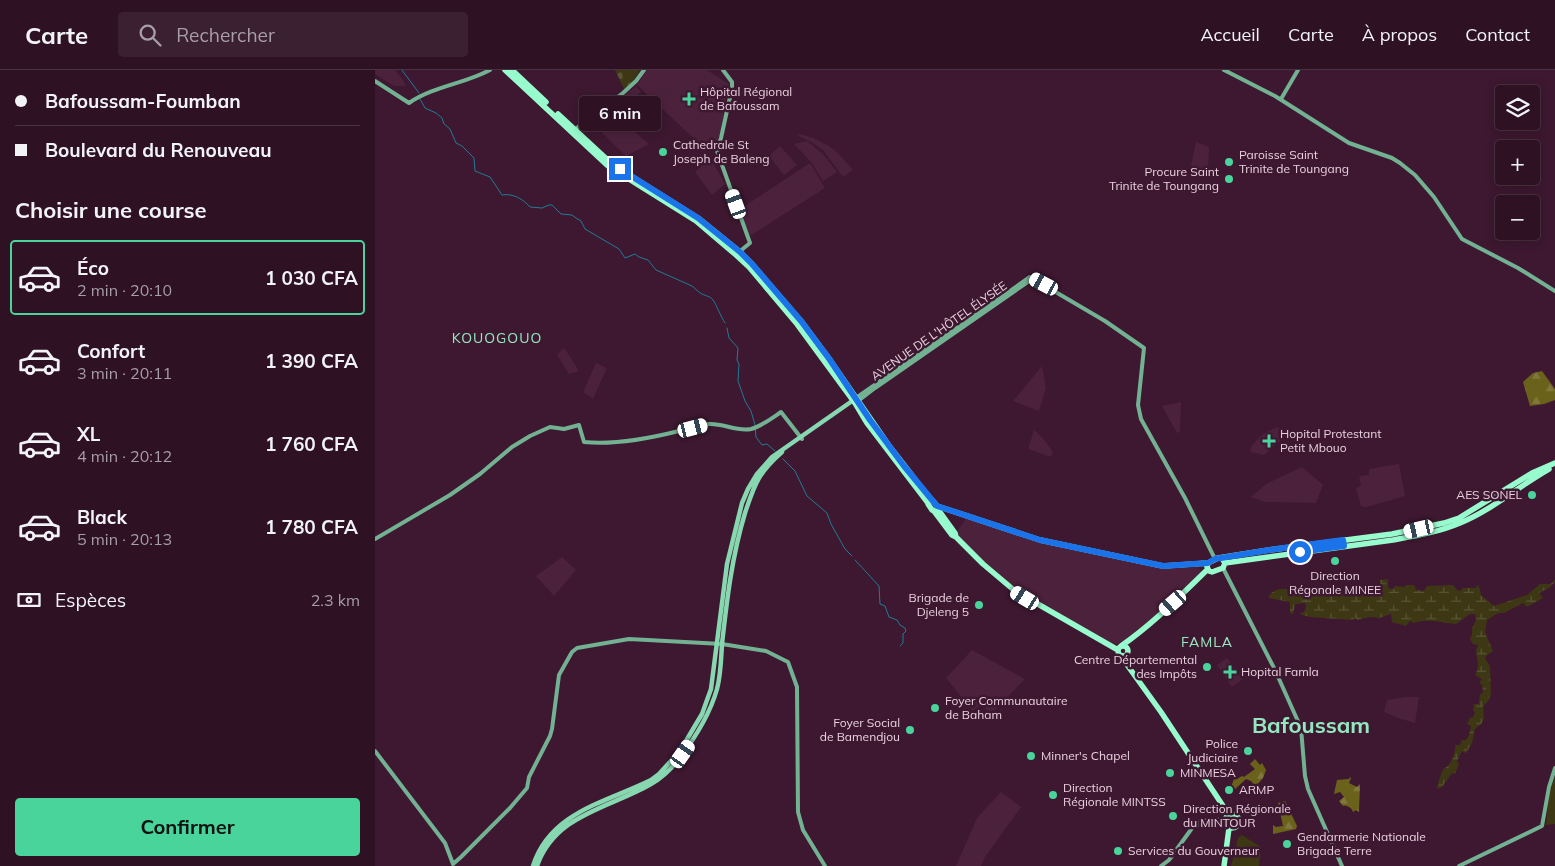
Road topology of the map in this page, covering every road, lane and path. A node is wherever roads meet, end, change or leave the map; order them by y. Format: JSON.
{"nodes":[{"id":1,"x":490,"y":70,"type":"edge"},
{"id":2,"x":505,"y":70,"type":"edge"},
{"id":3,"x":512,"y":70,"type":"edge"},
{"id":4,"x":644,"y":70,"type":"edge"},
{"id":5,"x":723,"y":70,"type":"edge"},
{"id":6,"x":1224,"y":70,"type":"edge"},
{"id":7,"x":1298,"y":70,"type":"edge"},
{"id":8,"x":375,"y":81,"type":"edge"},
{"id":9,"x":1281,"y":99,"type":"junction"},
{"id":10,"x":573,"y":131,"type":"junction"},
{"id":11,"x":738,"y":253,"type":"junction"},
{"id":12,"x":1555,"y":290,"type":"edge"},
{"id":13,"x":856,"y":401,"type":"junction"},
{"id":14,"x":801,"y":438,"type":"junction"},
{"id":15,"x":1553,"y":466,"type":"edge"},
{"id":16,"x":936,"y":508,"type":"junction"},
{"id":17,"x":375,"y":539,"type":"edge"},
{"id":18,"x":1215,"y":559,"type":"junction"},
{"id":19,"x":1195,"y":563,"type":"junction"},
{"id":20,"x":1223,"y":563,"type":"junction"},
{"id":21,"x":1206,"y":568,"type":"junction"},
{"id":22,"x":720,"y":644,"type":"junction"},
{"id":23,"x":1122,"y":651,"type":"junction"},
{"id":24,"x":375,"y":751,"type":"edge"},
{"id":25,"x":1555,"y":768,"type":"edge"},
{"id":26,"x":1229,"y":822,"type":"junction"},
{"id":27,"x":453,"y":865,"type":"edge"},
{"id":28,"x":533,"y":866,"type":"edge"},
{"id":29,"x":537,"y":866,"type":"edge"},
{"id":30,"x":825,"y":866,"type":"edge"},
{"id":31,"x":1161,"y":866,"type":"edge"},
{"id":32,"x":1225,"y":866,"type":"edge"},
{"id":33,"x":1343,"y":866,"type":"edge"},
{"id":34,"x":1459,"y":866,"type":"edge"}],
"edges":[{"from":1,"to":8,"type":"street"},
{"from":2,"to":10,"type":"highway"},
{"from":3,"to":10,"type":"highway"},
{"from":4,"to":10,"type":"street"},
{"from":5,"to":11,"type":"street"},
{"from":6,"to":9,"type":"street"},
{"from":7,"to":9,"type":"street"},
{"from":9,"to":12,"type":"street"},
{"from":10,"to":11,"type":"highway"},
{"from":11,"to":13,"type":"highway"},
{"from":13,"to":14,"type":"main road"},
{"from":13,"to":16,"type":"highway"},
{"from":13,"to":18,"type":"street","name":"AVENUE DE L'HÔTEL ÉLYSÉE"},
{"from":14,"to":17,"type":"street"},
{"from":14,"to":22,"type":"main road"},
{"from":15,"to":20,"type":"highway"},
{"from":16,"to":19,"type":"highway"},
{"from":16,"to":23,"type":"highway"},
{"from":18,"to":20,"type":"highway"},
{"from":18,"to":21,"type":"highway"},
{"from":19,"to":21,"type":"highway"},
{"from":19,"to":21,"type":"highway"},
{"from":20,"to":21,"type":"highway"},
{"from":20,"to":33,"type":"street"},
{"from":21,"to":23,"type":"highway"},
{"from":22,"to":27,"type":"street"},
{"from":22,"to":28,"type":"main road"},
{"from":22,"to":29,"type":"main road"},
{"from":22,"to":30,"type":"street"},
{"from":23,"to":26,"type":"highway"},
{"from":24,"to":27,"type":"street"},
{"from":25,"to":34,"type":"street"},
{"from":26,"to":31,"type":"street"},
{"from":26,"to":32,"type":"highway"}]}
